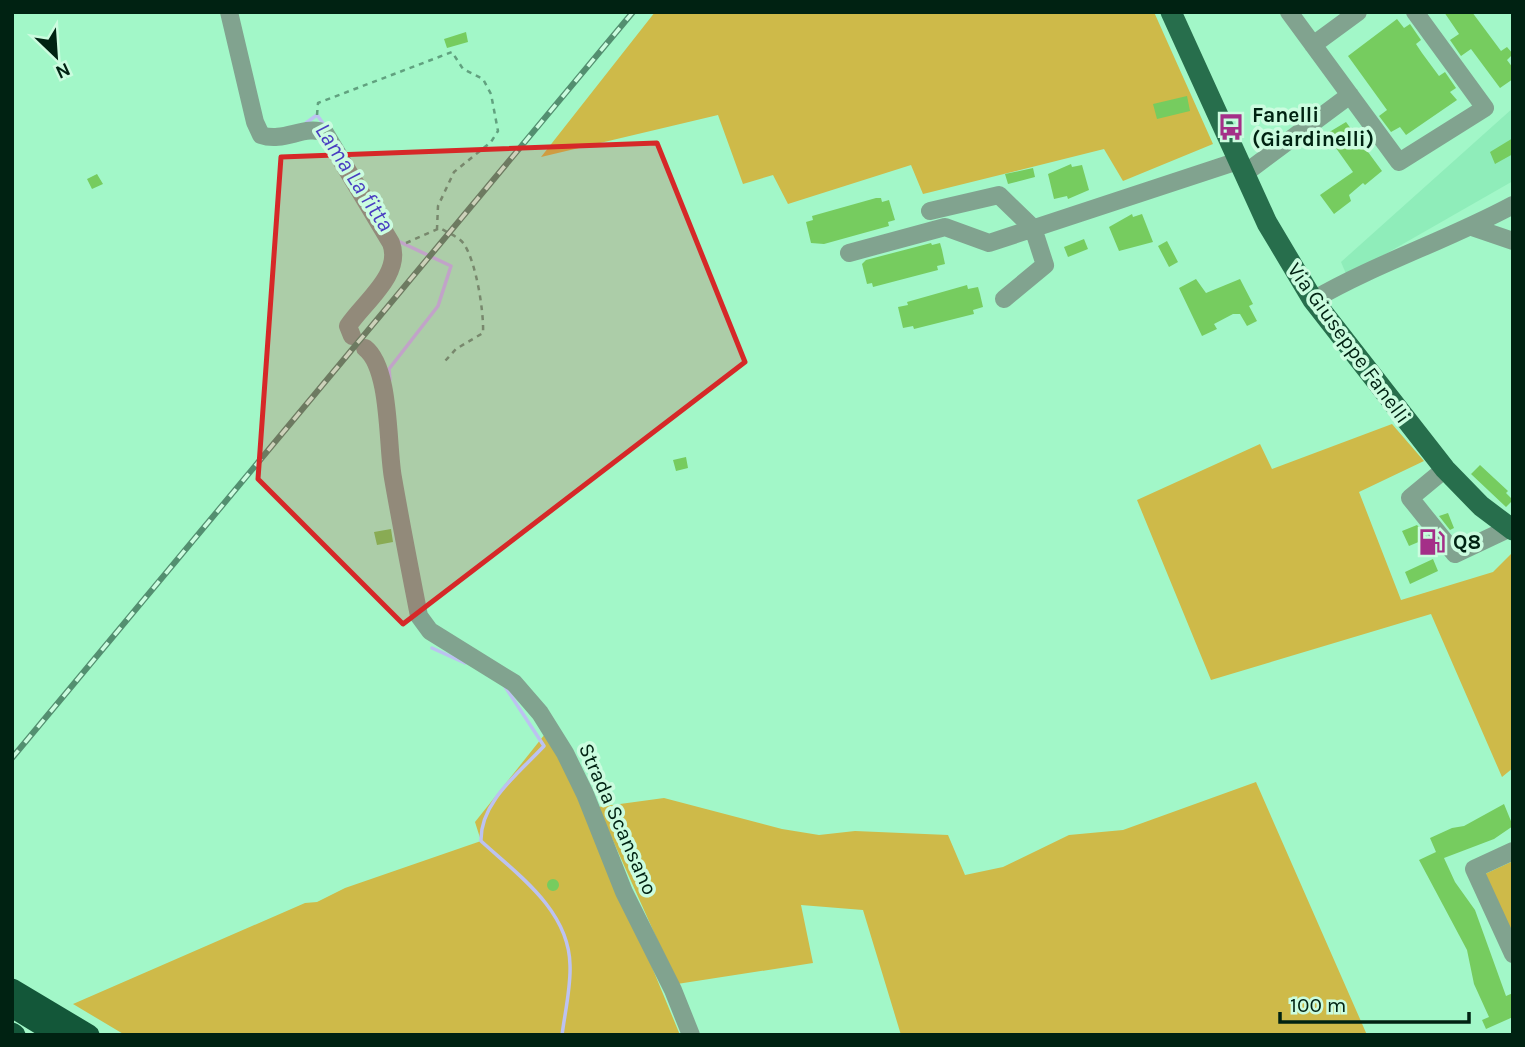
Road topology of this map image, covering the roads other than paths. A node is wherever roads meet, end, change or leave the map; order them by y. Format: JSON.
{"nodes":[{"id":1,"x":229,"y":12,"type":"edge"},
{"id":2,"x":1171,"y":12,"type":"edge"},
{"id":3,"x":1289,"y":12,"type":"edge"},
{"id":4,"x":1358,"y":12,"type":"edge"},
{"id":5,"x":1415,"y":12,"type":"edge"},
{"id":6,"x":1313,"y":45,"type":"junction"},
{"id":7,"x":1350,"y":95,"type":"junction"},
{"id":8,"x":1241,"y":168,"type":"junction"},
{"id":9,"x":1513,"y":205,"type":"edge"},
{"id":10,"x":930,"y":211,"type":"dead end"},
{"id":11,"x":1472,"y":227,"type":"junction"},
{"id":12,"x":1033,"y":228,"type":"junction"},
{"id":13,"x":1513,"y":242,"type":"edge"},
{"id":14,"x":849,"y":253,"type":"dead end"},
{"id":15,"x":1004,"y":299,"type":"dead end"},
{"id":16,"x":1313,"y":300,"type":"junction"},
{"id":17,"x":1445,"y":469,"type":"junction"},
{"id":18,"x":1512,"y":529,"type":"edge"},
{"id":19,"x":1513,"y":851,"type":"edge"},
{"id":20,"x":1513,"y":954,"type":"edge"},
{"id":21,"x":12,"y":989,"type":"edge"},
{"id":22,"x":12,"y":1007,"type":"edge"},
{"id":23,"x":58,"y":1035,"type":"edge"},
{"id":24,"x":89,"y":1035,"type":"edge"},
{"id":25,"x":691,"y":1035,"type":"edge"}],
"edges":[{"from":1,"to":25,"type":"street","name":"Strada Scansano"},
{"from":2,"to":8,"type":"main road","name":"Via Giuseppe Fanelli"},
{"from":3,"to":6,"type":"street"},
{"from":4,"to":6,"type":"street"},
{"from":5,"to":7,"type":"street"},
{"from":6,"to":7,"type":"street"},
{"from":7,"to":8,"type":"street"},
{"from":8,"to":12,"type":"street"},
{"from":8,"to":16,"type":"main road","name":"Via Giuseppe Fanelli"},
{"from":9,"to":11,"type":"street"},
{"from":10,"to":12,"type":"street"},
{"from":11,"to":13,"type":"street"},
{"from":11,"to":16,"type":"street"},
{"from":12,"to":14,"type":"street"},
{"from":12,"to":15,"type":"street"},
{"from":16,"to":17,"type":"main road","name":"Via Giuseppe Fanelli"},
{"from":17,"to":18,"type":"main road","name":"Via Giuseppe Fanelli"},
{"from":17,"to":18,"type":"street"},
{"from":19,"to":20,"type":"street"},
{"from":21,"to":24,"type":"highway"},
{"from":22,"to":23,"type":"highway"}]}
